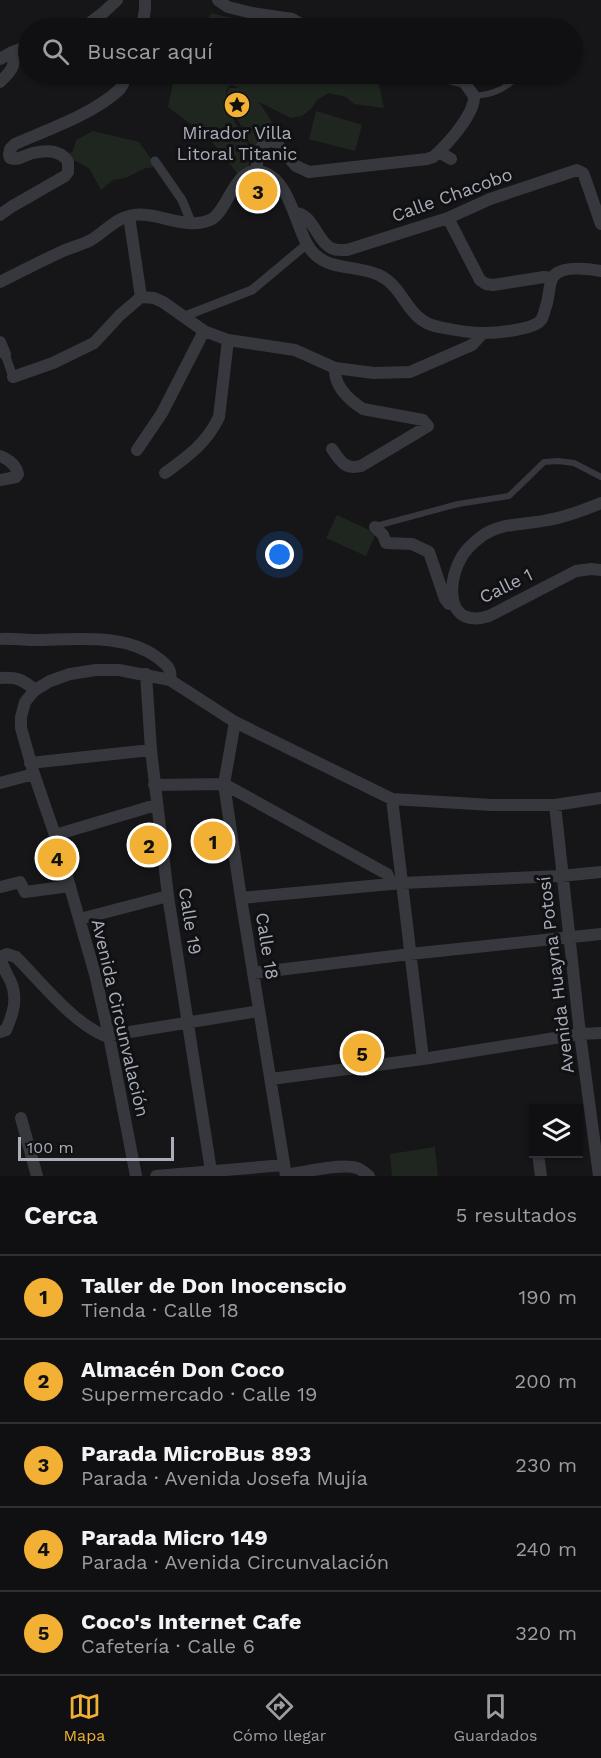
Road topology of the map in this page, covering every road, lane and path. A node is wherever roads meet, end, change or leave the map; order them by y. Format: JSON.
{"nodes":[{"id":1,"x":145,"y":0,"type":"edge"},
{"id":2,"x":218,"y":0,"type":"edge"},
{"id":3,"x":113,"y":1,"type":"edge"},
{"id":4,"x":94,"y":18,"type":"edge"},
{"id":5,"x":144,"y":18,"type":"edge"},
{"id":6,"x":285,"y":18,"type":"edge"},
{"id":7,"x":18,"y":50,"type":"edge"},
{"id":8,"x":12,"y":52,"type":"junction"},
{"id":9,"x":0,"y":59,"type":"edge"},
{"id":10,"x":0,"y":82,"type":"edge"},
{"id":11,"x":123,"y":84,"type":"edge"},
{"id":12,"x":465,"y":84,"type":"edge"},
{"id":13,"x":510,"y":84,"type":"edge"},
{"id":14,"x":474,"y":96,"type":"junction"},
{"id":15,"x":439,"y":152,"type":"junction"},
{"id":16,"x":5,"y":156,"type":"edge"},
{"id":17,"x":451,"y":159,"type":"dead end"},
{"id":18,"x":155,"y":161,"type":"dead end"},
{"id":19,"x":256,"y":171,"type":"junction"},
{"id":20,"x":294,"y":213,"type":"junction"},
{"id":21,"x":0,"y":215,"type":"edge"},
{"id":22,"x":129,"y":216,"type":"junction"},
{"id":23,"x":448,"y":218,"type":"junction"},
{"id":24,"x":192,"y":224,"type":"junction"},
{"id":25,"x":601,"y":224,"type":"edge"},
{"id":26,"x":307,"y":244,"type":"junction"},
{"id":27,"x":601,"y":271,"type":"edge"},
{"id":28,"x":552,"y":278,"type":"junction"},
{"id":29,"x":0,"y":282,"type":"edge"},
{"id":30,"x":141,"y":297,"type":"junction"},
{"id":31,"x":185,"y":316,"type":"junction"},
{"id":32,"x":204,"y":331,"type":"junction"},
{"id":33,"x":483,"y":333,"type":"junction"},
{"id":34,"x":228,"y":340,"type":"junction"},
{"id":35,"x":0,"y":342,"type":"edge"},
{"id":36,"x":5,"y":354,"type":"joint"},
{"id":37,"x":335,"y":368,"type":"junction"},
{"id":38,"x":13,"y":377,"type":"joint"},
{"id":39,"x":332,"y":449,"type":"dead end"},
{"id":40,"x":137,"y":450,"type":"dead end"},
{"id":41,"x":0,"y":456,"type":"edge"},
{"id":42,"x":165,"y":473,"type":"dead end"},
{"id":43,"x":600,"y":477,"type":"edge"},
{"id":44,"x":0,"y":480,"type":"edge"},
{"id":45,"x":601,"y":503,"type":"edge"},
{"id":46,"x":375,"y":527,"type":"joint"},
{"id":47,"x":601,"y":570,"type":"edge"},
{"id":48,"x":453,"y":604,"type":"junction"},
{"id":49,"x":0,"y":639,"type":"edge"},
{"id":50,"x":146,"y":674,"type":"junction"},
{"id":51,"x":0,"y":678,"type":"edge"},
{"id":52,"x":170,"y":681,"type":"junction"},
{"id":53,"x":35,"y":690,"type":"junction"},
{"id":54,"x":235,"y":722,"type":"junction"},
{"id":55,"x":151,"y":750,"type":"junction"},
{"id":56,"x":32,"y":769,"type":"junction"},
{"id":57,"x":0,"y":783,"type":"edge"},
{"id":58,"x":224,"y":784,"type":"junction"},
{"id":59,"x":154,"y":785,"type":"junction"},
{"id":60,"x":601,"y":798,"type":"edge"},
{"id":61,"x":392,"y":799,"type":"junction"},
{"id":62,"x":555,"y":805,"type":"junction"},
{"id":63,"x":156,"y":806,"type":"junction"},
{"id":64,"x":55,"y":835,"type":"junction"},
{"id":65,"x":601,"y":872,"type":"edge"},
{"id":66,"x":561,"y":876,"type":"junction"},
{"id":67,"x":397,"y":884,"type":"junction"},
{"id":68,"x":70,"y":886,"type":"junction"},
{"id":69,"x":1,"y":887,"type":"edge"},
{"id":70,"x":168,"y":896,"type":"junction"},
{"id":71,"x":241,"y":898,"type":"junction"},
{"id":72,"x":80,"y":919,"type":"junction"},
{"id":73,"x":601,"y":934,"type":"edge"},
{"id":74,"x":569,"y":936,"type":"junction"},
{"id":75,"x":410,"y":954,"type":"junction"},
{"id":76,"x":254,"y":973,"type":"junction"},
{"id":77,"x":259,"y":1011,"type":"junction"},
{"id":78,"x":189,"y":1023,"type":"junction"},
{"id":79,"x":0,"y":1032,"type":"edge"},
{"id":80,"x":601,"y":1033,"type":"edge"},
{"id":81,"x":580,"y":1034,"type":"junction"},
{"id":82,"x":109,"y":1035,"type":"junction"},
{"id":83,"x":423,"y":1059,"type":"junction"},
{"id":84,"x":271,"y":1080,"type":"junction"},
{"id":85,"x":596,"y":1106,"type":"edge"},
{"id":86,"x":21,"y":1118,"type":"dead end"},
{"id":87,"x":538,"y":1158,"type":"edge"},
{"id":88,"x":211,"y":1171,"type":"junction"},
{"id":89,"x":286,"y":1172,"type":"edge"},
{"id":90,"x":37,"y":1176,"type":"edge"},
{"id":91,"x":136,"y":1176,"type":"edge"},
{"id":92,"x":156,"y":1176,"type":"edge"},
{"id":93,"x":369,"y":1176,"type":"edge"},
{"id":94,"x":540,"y":1176,"type":"edge"},
{"id":95,"x":599,"y":1176,"type":"edge"}],
"edges":[{"from":1,"to":5,"type":"street"},
{"from":2,"to":6,"type":"street"},
{"from":3,"to":4,"type":"street"},
{"from":7,"to":8,"type":"street"},
{"from":8,"to":9,"type":"street"},
{"from":8,"to":10,"type":"street"},
{"from":11,"to":16,"type":"street"},
{"from":12,"to":14,"type":"street"},
{"from":13,"to":14,"type":"lane"},
{"from":14,"to":15,"type":"street"},
{"from":15,"to":17,"type":"street"},
{"from":15,"to":19,"type":"street"},
{"from":16,"to":21,"type":"street"},
{"from":18,"to":24,"type":"street"},
{"from":19,"to":20,"type":"street"},
{"from":19,"to":24,"type":"street"},
{"from":20,"to":23,"type":"street","name":"Calle Chacobo"},
{"from":20,"to":26,"type":"street"},
{"from":22,"to":24,"type":"street"},
{"from":22,"to":29,"type":"street"},
{"from":22,"to":30,"type":"street"},
{"from":23,"to":25,"type":"street","name":"Calle Chacobo"},
{"from":23,"to":28,"type":"street"},
{"from":26,"to":31,"type":"street"},
{"from":26,"to":33,"type":"street"},
{"from":27,"to":28,"type":"street"},
{"from":28,"to":33,"type":"street"},
{"from":30,"to":31,"type":"street"},
{"from":30,"to":38,"type":"street"},
{"from":31,"to":32,"type":"street"},
{"from":32,"to":34,"type":"street"},
{"from":32,"to":40,"type":"street"},
{"from":33,"to":37,"type":"street"},
{"from":34,"to":37,"type":"street"},
{"from":34,"to":42,"type":"street"},
{"from":35,"to":36,"type":"street"},
{"from":36,"to":38,"type":"street"},
{"from":37,"to":39,"type":"street"},
{"from":41,"to":44,"type":"street"},
{"from":43,"to":46,"type":"lane"},
{"from":45,"to":48,"type":"street","name":"Calle 1"},
{"from":46,"to":48,"type":"street"},
{"from":47,"to":48,"type":"street","name":"Calle 1"},
{"from":49,"to":52,"type":"street"},
{"from":50,"to":52,"type":"street"},
{"from":50,"to":53,"type":"street"},
{"from":50,"to":55,"type":"street","name":"Calle 19"},
{"from":51,"to":53,"type":"street"},
{"from":52,"to":54,"type":"street"},
{"from":53,"to":56,"type":"street","name":"Avenida Circunvalación"},
{"from":54,"to":58,"type":"street","name":"Calle 18"},
{"from":54,"to":61,"type":"street"},
{"from":55,"to":56,"type":"street"},
{"from":55,"to":59,"type":"street","name":"Calle 19"},
{"from":56,"to":57,"type":"street"},
{"from":56,"to":64,"type":"street","name":"Avenida Circunvalación"},
{"from":58,"to":59,"type":"street"},
{"from":58,"to":67,"type":"street"},
{"from":58,"to":71,"type":"street","name":"Calle 18"},
{"from":59,"to":63,"type":"street","name":"Calle 19"},
{"from":60,"to":62,"type":"street"},
{"from":61,"to":62,"type":"street"},
{"from":61,"to":67,"type":"street"},
{"from":62,"to":66,"type":"street","name":"Avenida Huayna Potosí"},
{"from":63,"to":64,"type":"street"},
{"from":63,"to":70,"type":"street","name":"Calle 19"},
{"from":64,"to":68,"type":"street","name":"Avenida Circunvalación"},
{"from":65,"to":66,"type":"street"},
{"from":66,"to":67,"type":"street"},
{"from":66,"to":74,"type":"street","name":"Avenida Huayna Potosí"},
{"from":67,"to":71,"type":"street"},
{"from":67,"to":75,"type":"street"},
{"from":68,"to":69,"type":"street"},
{"from":68,"to":72,"type":"street","name":"Avenida Circunvalación"},
{"from":70,"to":72,"type":"street"},
{"from":70,"to":78,"type":"street","name":"Calle 19"},
{"from":71,"to":76,"type":"street","name":"Calle 18"},
{"from":72,"to":82,"type":"street","name":"Avenida Circunvalación"},
{"from":73,"to":74,"type":"street"},
{"from":74,"to":75,"type":"street"},
{"from":74,"to":81,"type":"street","name":"Avenida Huayna Potosí"},
{"from":75,"to":76,"type":"street"},
{"from":75,"to":83,"type":"street"},
{"from":76,"to":77,"type":"street","name":"Calle 18"},
{"from":77,"to":78,"type":"street"},
{"from":77,"to":84,"type":"street","name":"Calle 18"},
{"from":78,"to":82,"type":"street"},
{"from":78,"to":88,"type":"street","name":"Calle 19"},
{"from":79,"to":82,"type":"street"},
{"from":80,"to":81,"type":"street"},
{"from":81,"to":83,"type":"street"},
{"from":81,"to":85,"type":"street","name":"Avenida Huayna Potosí"},
{"from":82,"to":91,"type":"street","name":"Avenida Circunvalación"},
{"from":83,"to":84,"type":"street"},
{"from":84,"to":89,"type":"street","name":"Calle 18"},
{"from":85,"to":95,"type":"street","name":"Avenida Huayna Potosí"},
{"from":86,"to":90,"type":"street"},
{"from":87,"to":94,"type":"street"},
{"from":88,"to":89,"type":"street"},
{"from":88,"to":92,"type":"street"},
{"from":89,"to":93,"type":"street"}]}
